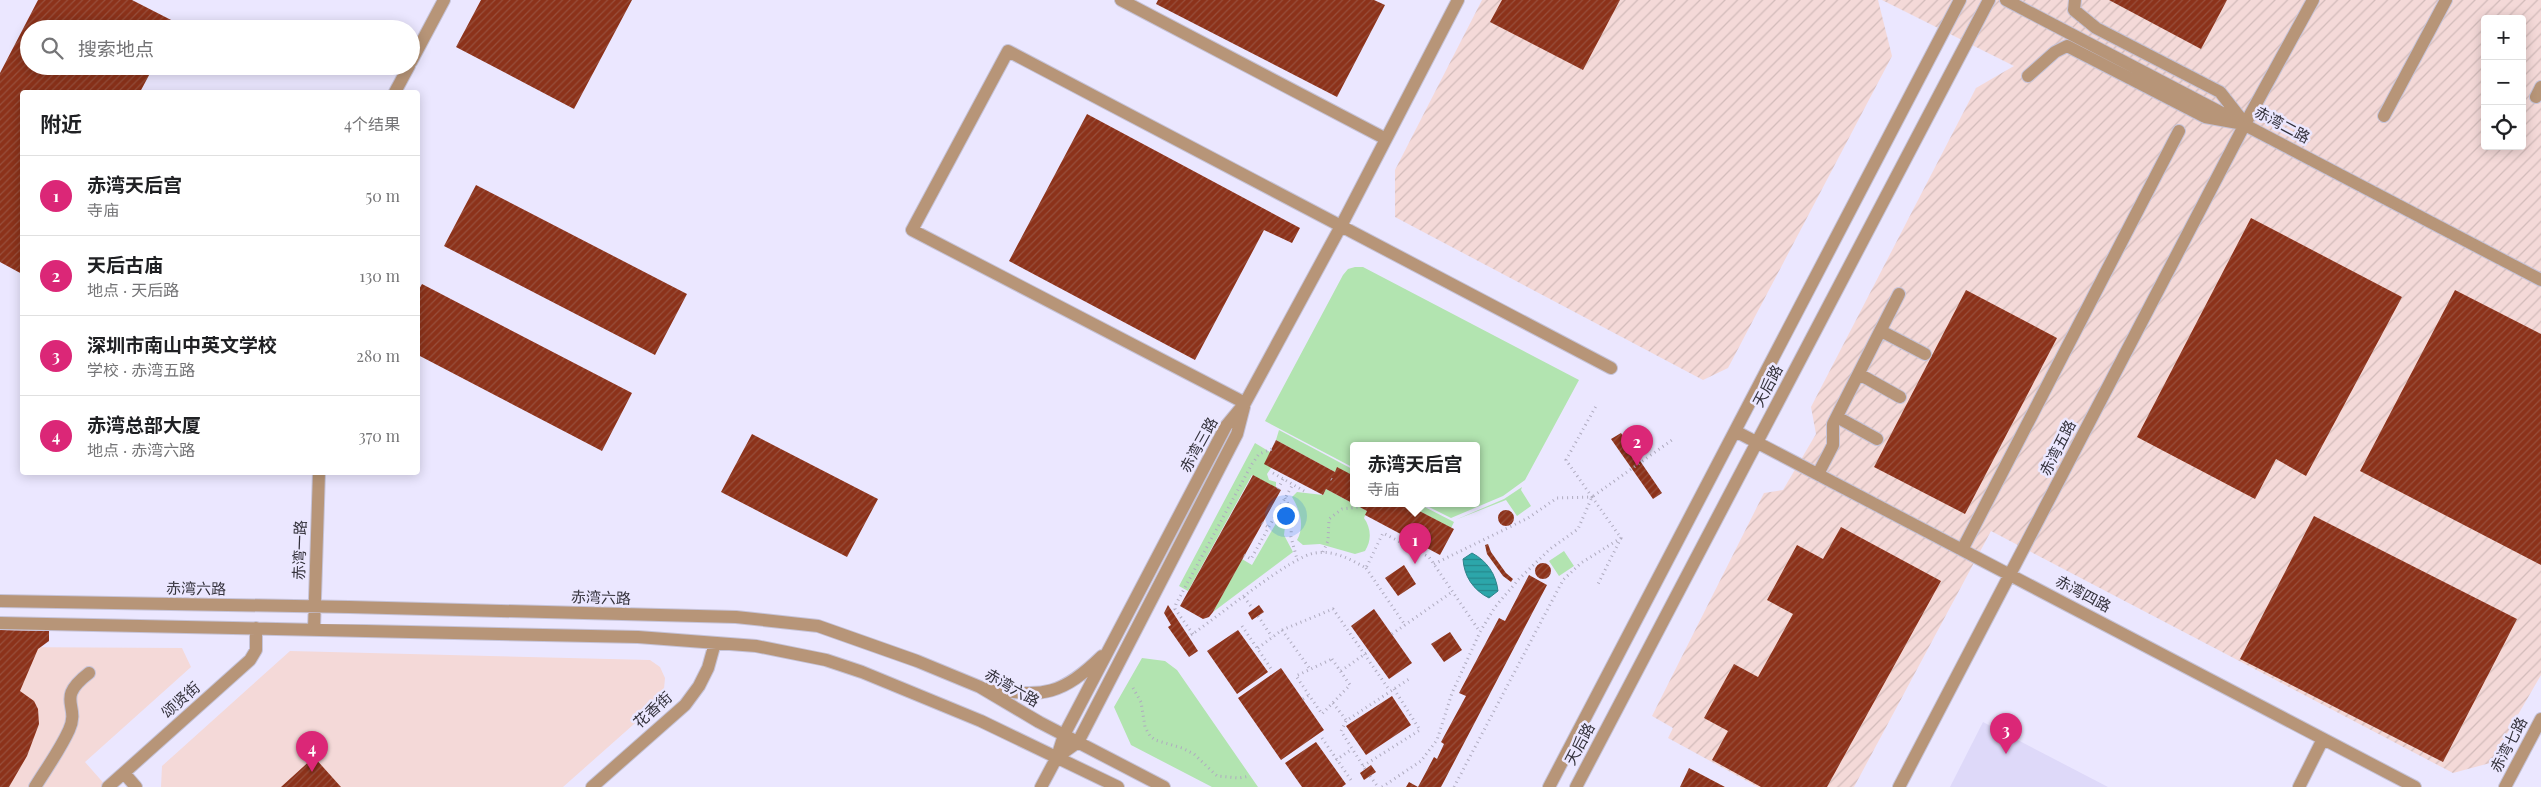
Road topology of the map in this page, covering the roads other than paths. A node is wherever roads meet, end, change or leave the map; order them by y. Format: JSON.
{"nodes":[{"id":1,"x":444,"y":0,"type":"edge"},
{"id":2,"x":1121,"y":0,"type":"edge"},
{"id":3,"x":1960,"y":0,"type":"edge"},
{"id":4,"x":1989,"y":0,"type":"edge"},
{"id":5,"x":2006,"y":0,"type":"edge"},
{"id":6,"x":2075,"y":0,"type":"edge"},
{"id":7,"x":2313,"y":0,"type":"edge"},
{"id":8,"x":2446,"y":0,"type":"edge"},
{"id":9,"x":1452,"y":2,"type":"edge"},
{"id":10,"x":420,"y":45,"type":"edge"},
{"id":11,"x":404,"y":75,"type":"edge"},
{"id":12,"x":2028,"y":76,"type":"dead end"},
{"id":13,"x":396,"y":90,"type":"edge"},
{"id":14,"x":2384,"y":116,"type":"dead end"},
{"id":15,"x":2245,"y":124,"type":"junction"},
{"id":16,"x":2179,"y":131,"type":"dead end"},
{"id":17,"x":1386,"y":139,"type":"junction"},
{"id":18,"x":1341,"y":226,"type":"junction"},
{"id":19,"x":2541,"y":280,"type":"edge"},
{"id":20,"x":1899,"y":294,"type":"dead end"},
{"id":21,"x":1880,"y":330,"type":"junction"},
{"id":22,"x":1924,"y":354,"type":"dead end"},
{"id":23,"x":1611,"y":368,"type":"dead end"},
{"id":24,"x":1859,"y":374,"type":"junction"},
{"id":25,"x":1900,"y":397,"type":"dead end"},
{"id":26,"x":1245,"y":403,"type":"junction"},
{"id":27,"x":1837,"y":418,"type":"junction"},
{"id":28,"x":1735,"y":431,"type":"junction"},
{"id":29,"x":1877,"y":439,"type":"dead end"},
{"id":30,"x":1756,"y":443,"type":"junction"},
{"id":31,"x":1818,"y":474,"type":"junction"},
{"id":32,"x":319,"y":475,"type":"edge"},
{"id":33,"x":1962,"y":550,"type":"junction"},
{"id":34,"x":2011,"y":575,"type":"junction"},
{"id":35,"x":0,"y":602,"type":"edge"},
{"id":36,"x":314,"y":608,"type":"junction"},
{"id":37,"x":0,"y":623,"type":"edge"},
{"id":38,"x":256,"y":628,"type":"junction"},
{"id":39,"x":314,"y":629,"type":"junction"},
{"id":40,"x":715,"y":643,"type":"junction"},
{"id":41,"x":1111,"y":647,"type":"junction"},
{"id":42,"x":89,"y":672,"type":"dead end"},
{"id":43,"x":980,"y":686,"type":"junction"},
{"id":44,"x":2541,"y":719,"type":"edge"},
{"id":45,"x":1064,"y":735,"type":"junction"},
{"id":46,"x":2323,"y":739,"type":"junction"},
{"id":47,"x":1078,"y":742,"type":"junction"},
{"id":48,"x":1057,"y":757,"type":"junction"},
{"id":49,"x":124,"y":774,"type":"junction"},
{"id":50,"x":35,"y":787,"type":"edge"},
{"id":51,"x":108,"y":787,"type":"edge"},
{"id":52,"x":136,"y":787,"type":"edge"},
{"id":53,"x":592,"y":787,"type":"edge"},
{"id":54,"x":1041,"y":787,"type":"edge"},
{"id":55,"x":1118,"y":787,"type":"edge"},
{"id":56,"x":1164,"y":787,"type":"edge"},
{"id":57,"x":1549,"y":787,"type":"edge"},
{"id":58,"x":1576,"y":787,"type":"edge"},
{"id":59,"x":1899,"y":787,"type":"edge"},
{"id":60,"x":2298,"y":787,"type":"edge"},
{"id":61,"x":2415,"y":787,"type":"edge"},
{"id":62,"x":2505,"y":787,"type":"edge"}],
"edges":[{"from":1,"to":10,"type":"street"},
{"from":2,"to":17,"type":"street"},
{"from":3,"to":28,"type":"street","name":"天后路"},
{"from":4,"to":30,"type":"street","name":"天后路"},
{"from":5,"to":15,"type":"street","name":"赤湾二路"},
{"from":6,"to":15,"type":"street"},
{"from":7,"to":15,"type":"street","name":"赤湾五路"},
{"from":8,"to":14,"type":"street"},
{"from":9,"to":17,"type":"street"},
{"from":11,"to":13,"type":"street"},
{"from":12,"to":15,"type":"street"},
{"from":15,"to":19,"type":"street","name":"赤湾二路"},
{"from":15,"to":34,"type":"street","name":"赤湾五路"},
{"from":16,"to":33,"type":"street"},
{"from":17,"to":18,"type":"street"},
{"from":18,"to":23,"type":"street"},
{"from":18,"to":26,"type":"street"},
{"from":18,"to":26,"type":"street"},
{"from":20,"to":21,"type":"street"},
{"from":21,"to":22,"type":"street"},
{"from":21,"to":24,"type":"street"},
{"from":24,"to":25,"type":"street"},
{"from":24,"to":27,"type":"street"},
{"from":26,"to":41,"type":"street","name":"赤湾三路"},
{"from":26,"to":47,"type":"street","name":"赤湾三路"},
{"from":27,"to":29,"type":"street"},
{"from":27,"to":31,"type":"street"},
{"from":28,"to":30,"type":"street","name":"赤湾四路"},
{"from":28,"to":57,"type":"street","name":"天后路"},
{"from":30,"to":31,"type":"street","name":"赤湾四路"},
{"from":30,"to":58,"type":"street","name":"天后路"},
{"from":31,"to":33,"type":"street","name":"赤湾四路"},
{"from":32,"to":36,"type":"street","name":"赤湾一路"},
{"from":33,"to":34,"type":"street","name":"赤湾四路"},
{"from":34,"to":46,"type":"street","name":"赤湾四路"},
{"from":34,"to":59,"type":"street","name":"赤湾五路"},
{"from":35,"to":36,"type":"street","name":"赤湾六路"},
{"from":36,"to":39,"type":"street","name":"赤湾一路"},
{"from":36,"to":43,"type":"street","name":"赤湾六路"},
{"from":37,"to":38,"type":"street"},
{"from":38,"to":39,"type":"street"},
{"from":38,"to":49,"type":"street","name":"颂贤街"},
{"from":39,"to":40,"type":"street"},
{"from":40,"to":48,"type":"street"},
{"from":40,"to":53,"type":"street","name":"花香街"},
{"from":41,"to":43,"type":"street"},
{"from":41,"to":45,"type":"street","name":"赤湾三路"},
{"from":42,"to":50,"type":"street"},
{"from":43,"to":45,"type":"street","name":"赤湾六路"},
{"from":44,"to":62,"type":"street","name":"赤湾七路"},
{"from":45,"to":47,"type":"street","name":"赤湾六路"},
{"from":45,"to":48,"type":"street","name":"赤湾三路"},
{"from":46,"to":60,"type":"street"},
{"from":46,"to":61,"type":"street","name":"赤湾四路"},
{"from":47,"to":48,"type":"street","name":"赤湾三路"},
{"from":47,"to":56,"type":"street","name":"赤湾六路"},
{"from":48,"to":54,"type":"street","name":"赤湾三路"},
{"from":48,"to":55,"type":"street"},
{"from":49,"to":51,"type":"street","name":"颂贤街"},
{"from":49,"to":52,"type":"street"}]}
